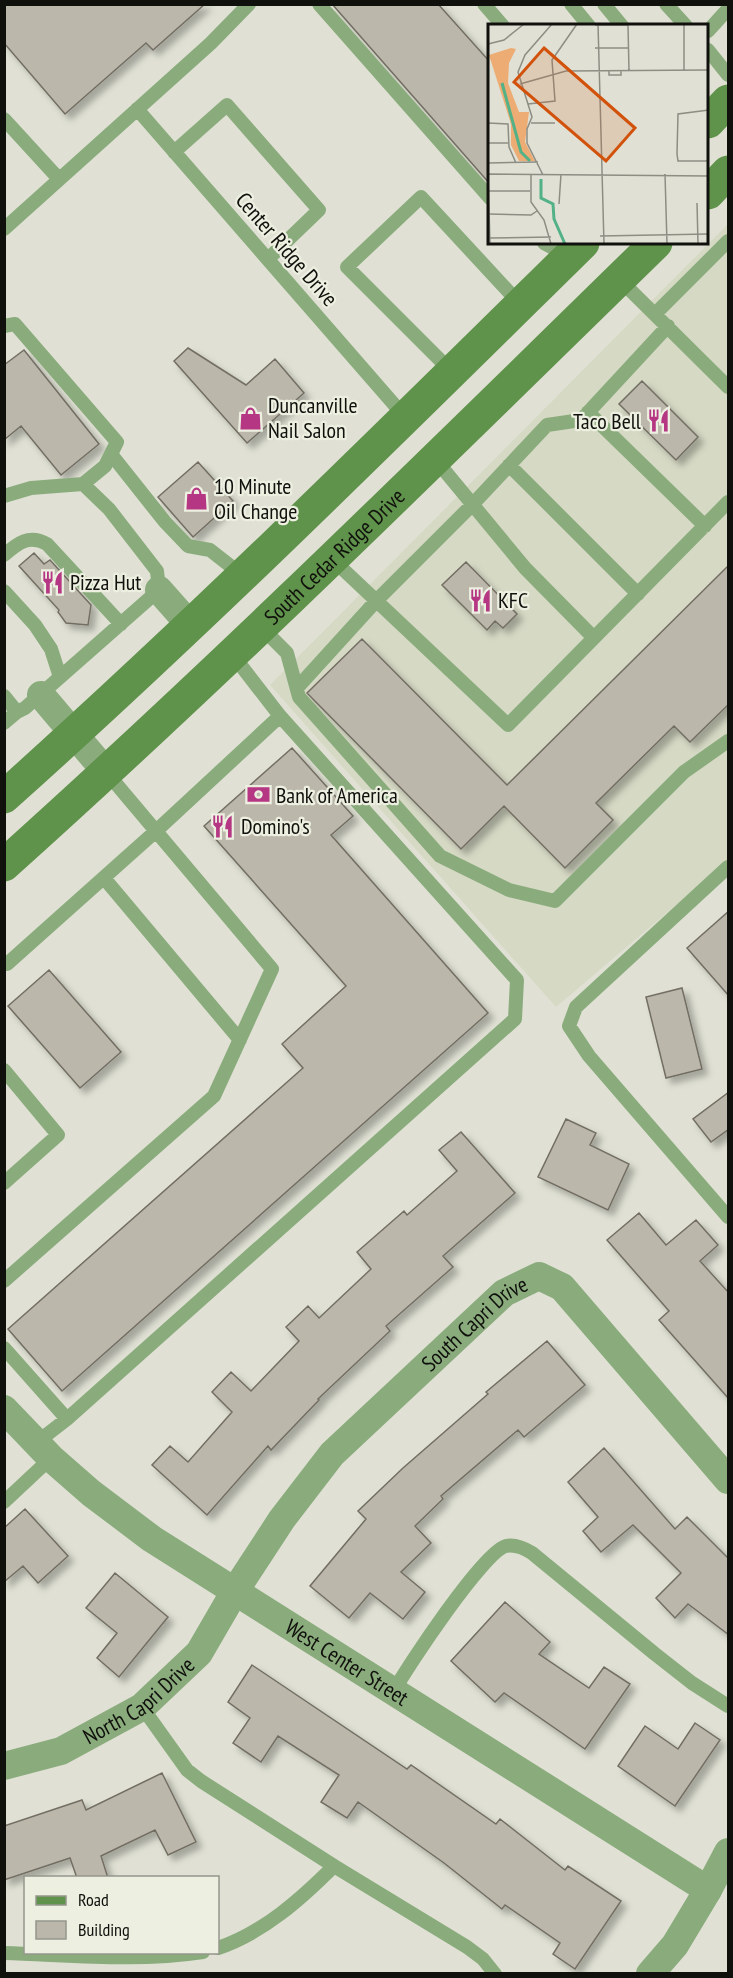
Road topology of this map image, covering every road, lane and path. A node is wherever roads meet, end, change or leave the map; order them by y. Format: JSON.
{"nodes":[{"id":1,"x":249,"y":4,"type":"edge"},
{"id":2,"x":319,"y":4,"type":"edge"},
{"id":3,"x":484,"y":4,"type":"edge"},
{"id":4,"x":571,"y":4,"type":"edge"},
{"id":5,"x":604,"y":4,"type":"edge"},
{"id":6,"x":666,"y":4,"type":"edge"},
{"id":7,"x":729,"y":9,"type":"edge"},
{"id":8,"x":501,"y":24,"type":"edge"},
{"id":9,"x":587,"y":24,"type":"edge"},
{"id":10,"x":620,"y":24,"type":"edge"},
{"id":11,"x":684,"y":24,"type":"edge"},
{"id":12,"x":709,"y":30,"type":"edge"},
{"id":13,"x":709,"y":51,"type":"edge"},
{"id":14,"x":729,"y":75,"type":"edge"},
{"id":15,"x":729,"y":101,"type":"edge"},
{"id":16,"x":137,"y":109,"type":"junction"},
{"id":17,"x":4,"y":119,"type":"edge"},
{"id":18,"x":709,"y":121,"type":"edge"},
{"id":19,"x":174,"y":152,"type":"junction"},
{"id":20,"x":59,"y":180,"type":"junction"},
{"id":21,"x":488,"y":196,"type":"edge"},
{"id":22,"x":4,"y":229,"type":"edge"},
{"id":23,"x":729,"y":241,"type":"edge"},
{"id":24,"x":655,"y":244,"type":"edge"},
{"id":25,"x":565,"y":247,"type":"edge"},
{"id":26,"x":268,"y":259,"type":"junction"},
{"id":27,"x":619,"y":279,"type":"junction"},
{"id":28,"x":520,"y":304,"type":"junction"},
{"id":29,"x":655,"y":314,"type":"junction"},
{"id":30,"x":4,"y":326,"type":"edge"},
{"id":31,"x":668,"y":327,"type":"junction"},
{"id":32,"x":452,"y":372,"type":"junction"},
{"id":33,"x":729,"y":387,"type":"edge"},
{"id":34,"x":588,"y":412,"type":"junction"},
{"id":35,"x":405,"y":418,"type":"junction"},
{"id":36,"x":111,"y":454,"type":"junction"},
{"id":37,"x":435,"y":459,"type":"junction"},
{"id":38,"x":509,"y":465,"type":"junction"},
{"id":39,"x":83,"y":483,"type":"junction"},
{"id":40,"x":4,"y":496,"type":"edge"},
{"id":41,"x":729,"y":502,"type":"edge"},
{"id":42,"x":472,"y":505,"type":"junction"},
{"id":43,"x":705,"y":526,"type":"junction"},
{"id":44,"x":4,"y":555,"type":"edge"},
{"id":45,"x":331,"y":558,"type":"junction"},
{"id":46,"x":242,"y":575,"type":"junction"},
{"id":47,"x":159,"y":590,"type":"junction"},
{"id":48,"x":4,"y":591,"type":"edge"},
{"id":49,"x":638,"y":594,"type":"junction"},
{"id":50,"x":377,"y":600,"type":"junction"},
{"id":51,"x":121,"y":624,"type":"junction"},
{"id":52,"x":190,"y":625,"type":"junction"},
{"id":53,"x":260,"y":626,"type":"junction"},
{"id":54,"x":594,"y":638,"type":"junction"},
{"id":55,"x":231,"y":654,"type":"junction"},
{"id":56,"x":51,"y":686,"type":"junction"},
{"id":57,"x":297,"y":688,"type":"junction"},
{"id":58,"x":4,"y":696,"type":"edge"},
{"id":59,"x":17,"y":712,"type":"junction"},
{"id":60,"x":280,"y":716,"type":"junction"},
{"id":61,"x":4,"y":723,"type":"edge"},
{"id":62,"x":74,"y":735,"type":"junction"},
{"id":63,"x":729,"y":741,"type":"edge"},
{"id":64,"x":107,"y":773,"type":"junction"},
{"id":65,"x":4,"y":797,"type":"edge"},
{"id":66,"x":156,"y":831,"type":"junction"},
{"id":67,"x":4,"y":865,"type":"edge"},
{"id":68,"x":729,"y":867,"type":"edge"},
{"id":69,"x":104,"y":878,"type":"junction"},
{"id":70,"x":6,"y":964,"type":"edge"},
{"id":71,"x":240,"y":1040,"type":"junction"},
{"id":72,"x":4,"y":1070,"type":"edge"},
{"id":73,"x":4,"y":1183,"type":"edge"},
{"id":74,"x":729,"y":1217,"type":"edge"},
{"id":75,"x":4,"y":1281,"type":"edge"},
{"id":76,"x":4,"y":1348,"type":"edge"},
{"id":77,"x":4,"y":1409,"type":"edge"},
{"id":78,"x":67,"y":1419,"type":"junction"},
{"id":79,"x":43,"y":1451,"type":"junction"},
{"id":80,"x":729,"y":1480,"type":"edge"},
{"id":81,"x":4,"y":1502,"type":"edge"},
{"id":82,"x":235,"y":1591,"type":"junction"},
{"id":83,"x":394,"y":1691,"type":"junction"},
{"id":84,"x":729,"y":1706,"type":"edge"},
{"id":85,"x":141,"y":1707,"type":"junction"},
{"id":86,"x":4,"y":1766,"type":"edge"},
{"id":87,"x":729,"y":1852,"type":"edge"},
{"id":88,"x":334,"y":1866,"type":"junction"},
{"id":89,"x":708,"y":1890,"type":"junction"},
{"id":90,"x":219,"y":1948,"type":"edge"},
{"id":91,"x":4,"y":1953,"type":"edge"},
{"id":92,"x":24,"y":1954,"type":"edge"},
{"id":93,"x":26,"y":1954,"type":"edge"},
{"id":94,"x":196,"y":1954,"type":"edge"},
{"id":95,"x":495,"y":1974,"type":"edge"},
{"id":96,"x":650,"y":1974,"type":"edge"}],
"edges":[{"from":1,"to":16,"type":"lane"},
{"from":2,"to":21,"type":"lane"},
{"from":3,"to":8,"type":"lane"},
{"from":4,"to":9,"type":"lane"},
{"from":5,"to":10,"type":"lane"},
{"from":6,"to":11,"type":"lane"},
{"from":7,"to":12,"type":"lane"},
{"from":13,"to":14,"type":"lane"},
{"from":15,"to":18,"type":"main road"},
{"from":16,"to":19,"type":"lane","name":"Center Ridge Drive"},
{"from":16,"to":20,"type":"lane"},
{"from":17,"to":20,"type":"lane"},
{"from":19,"to":26,"type":"lane","name":"Center Ridge Drive"},
{"from":19,"to":26,"type":"lane"},
{"from":20,"to":22,"type":"lane"},
{"from":23,"to":29,"type":"lane"},
{"from":24,"to":27,"type":"main road","name":"South Cedar Ridge Drive"},
{"from":25,"to":28,"type":"main road"},
{"from":26,"to":35,"type":"lane","name":"Center Ridge Drive"},
{"from":27,"to":29,"type":"lane"},
{"from":27,"to":37,"type":"main road","name":"South Cedar Ridge Drive"},
{"from":28,"to":32,"type":"main road"},
{"from":28,"to":32,"type":"lane"},
{"from":29,"to":31,"type":"lane"},
{"from":30,"to":36,"type":"lane"},
{"from":31,"to":33,"type":"lane"},
{"from":31,"to":34,"type":"lane"},
{"from":32,"to":35,"type":"main road"},
{"from":34,"to":38,"type":"lane"},
{"from":34,"to":43,"type":"lane"},
{"from":35,"to":37,"type":"main road"},
{"from":35,"to":46,"type":"main road"},
{"from":36,"to":39,"type":"lane"},
{"from":36,"to":46,"type":"lane"},
{"from":37,"to":42,"type":"lane"},
{"from":37,"to":45,"type":"main road","name":"South Cedar Ridge Drive"},
{"from":38,"to":42,"type":"lane"},
{"from":38,"to":49,"type":"lane"},
{"from":39,"to":40,"type":"lane"},
{"from":39,"to":47,"type":"lane"},
{"from":41,"to":43,"type":"lane"},
{"from":42,"to":50,"type":"lane"},
{"from":42,"to":54,"type":"lane"},
{"from":43,"to":49,"type":"lane"},
{"from":44,"to":51,"type":"lane"},
{"from":45,"to":50,"type":"lane"},
{"from":45,"to":53,"type":"main road","name":"South Cedar Ridge Drive"},
{"from":46,"to":52,"type":"main road"},
{"from":47,"to":51,"type":"lane"},
{"from":47,"to":52,"type":"street"},
{"from":48,"to":56,"type":"lane"},
{"from":49,"to":54,"type":"lane"},
{"from":50,"to":54,"type":"lane"},
{"from":50,"to":57,"type":"lane"},
{"from":51,"to":56,"type":"lane"},
{"from":52,"to":62,"type":"main road"},
{"from":53,"to":55,"type":"main road","name":"South Cedar Ridge Drive"},
{"from":53,"to":57,"type":"lane"},
{"from":55,"to":60,"type":"lane"},
{"from":55,"to":64,"type":"main road","name":"South Cedar Ridge Drive"},
{"from":56,"to":59,"type":"lane"},
{"from":56,"to":62,"type":"street"},
{"from":57,"to":63,"type":"lane"},
{"from":58,"to":59,"type":"lane"},
{"from":59,"to":61,"type":"lane"},
{"from":60,"to":66,"type":"lane"},
{"from":60,"to":78,"type":"lane"},
{"from":62,"to":64,"type":"street"},
{"from":62,"to":65,"type":"main road"},
{"from":64,"to":66,"type":"lane"},
{"from":64,"to":67,"type":"main road","name":"South Cedar Ridge Drive"},
{"from":66,"to":69,"type":"lane"},
{"from":66,"to":71,"type":"lane"},
{"from":68,"to":74,"type":"lane"},
{"from":69,"to":70,"type":"lane"},
{"from":69,"to":71,"type":"lane"},
{"from":71,"to":75,"type":"lane"},
{"from":72,"to":73,"type":"lane"},
{"from":76,"to":78,"type":"lane"},
{"from":77,"to":79,"type":"street","name":"West Center Street"},
{"from":78,"to":79,"type":"lane"},
{"from":79,"to":81,"type":"lane"},
{"from":79,"to":82,"type":"street","name":"West Center Street"},
{"from":80,"to":82,"type":"street","name":"South Capri Drive"},
{"from":82,"to":83,"type":"street","name":"West Center Street"},
{"from":82,"to":85,"type":"street","name":"North Capri Drive"},
{"from":83,"to":84,"type":"lane"},
{"from":83,"to":89,"type":"street","name":"West Center Street"},
{"from":85,"to":86,"type":"street","name":"North Capri Drive"},
{"from":85,"to":88,"type":"lane"},
{"from":87,"to":89,"type":"street"},
{"from":88,"to":90,"type":"lane"},
{"from":88,"to":95,"type":"lane"},
{"from":89,"to":96,"type":"street"},
{"from":91,"to":92,"type":"lane"},
{"from":93,"to":94,"type":"lane"}]}
